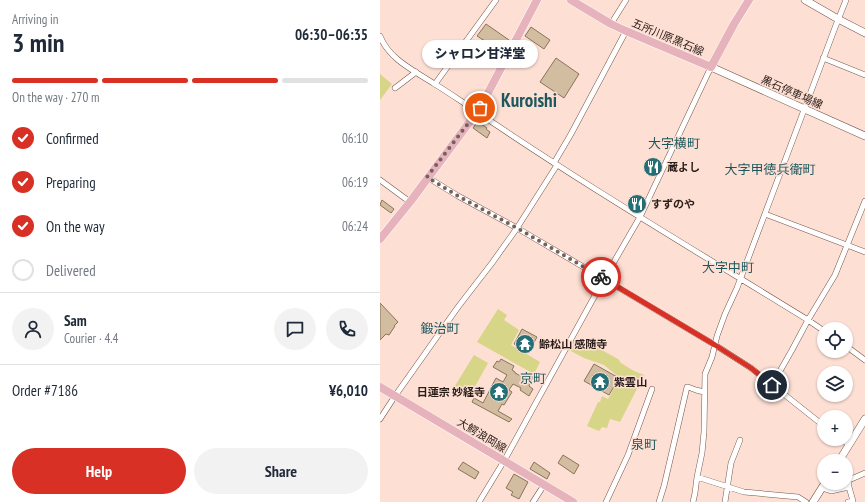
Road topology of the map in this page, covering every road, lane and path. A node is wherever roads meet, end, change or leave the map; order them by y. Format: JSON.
{"nodes":[{"id":1,"x":496,"y":0,"type":"edge"},
{"id":2,"x":537,"y":0,"type":"edge"},
{"id":3,"x":571,"y":0,"type":"edge"},
{"id":4,"x":626,"y":0,"type":"edge"},
{"id":5,"x":749,"y":0,"type":"edge"},
{"id":6,"x":805,"y":0,"type":"edge"},
{"id":7,"x":846,"y":0,"type":"edge"},
{"id":8,"x":838,"y":20,"type":"junction"},
{"id":9,"x":611,"y":24,"type":"junction"},
{"id":10,"x":626,"y":31,"type":"junction"},
{"id":11,"x":865,"y":33,"type":"edge"},
{"id":12,"x":380,"y":36,"type":"edge"},
{"id":13,"x":823,"y":58,"type":"junction"},
{"id":14,"x":711,"y":67,"type":"junction"},
{"id":15,"x":416,"y":72,"type":"junction"},
{"id":16,"x":865,"y":75,"type":"edge"},
{"id":17,"x":435,"y":84,"type":"junction"},
{"id":18,"x":394,"y":88,"type":"dead end"},
{"id":19,"x":804,"y":109,"type":"junction"},
{"id":20,"x":477,"y":112,"type":"junction"},
{"id":21,"x":865,"y":136,"type":"edge"},
{"id":22,"x":555,"y":164,"type":"junction"},
{"id":23,"x":427,"y":177,"type":"junction"},
{"id":24,"x":380,"y":180,"type":"edge"},
{"id":25,"x":865,"y":201,"type":"edge"},
{"id":26,"x":410,"y":202,"type":"junction"},
{"id":27,"x":765,"y":214,"type":"junction"},
{"id":28,"x":640,"y":218,"type":"junction"},
{"id":29,"x":517,"y":228,"type":"junction"},
{"id":30,"x":380,"y":239,"type":"edge"},
{"id":31,"x":848,"y":245,"type":"junction"},
{"id":32,"x":865,"y":252,"type":"edge"},
{"id":33,"x":604,"y":278,"type":"junction"},
{"id":34,"x":740,"y":278,"type":"junction"},
{"id":35,"x":808,"y":320,"type":"junction"},
{"id":36,"x":817,"y":326,"type":"edge"},
{"id":37,"x":715,"y":345,"type":"junction"},
{"id":38,"x":853,"y":351,"type":"edge"},
{"id":39,"x":865,"y":360,"type":"edge"},
{"id":40,"x":772,"y":385,"type":"junction"},
{"id":41,"x":380,"y":387,"type":"edge"},
{"id":42,"x":652,"y":389,"type":"dead end"},
{"id":43,"x":704,"y":392,"type":"junction"},
{"id":44,"x":395,"y":396,"type":"junction"},
{"id":45,"x":380,"y":419,"type":"edge"},
{"id":46,"x":865,"y":419,"type":"edge"},
{"id":47,"x":817,"y":420,"type":"edge"},
{"id":48,"x":853,"y":438,"type":"edge"},
{"id":49,"x":740,"y":440,"type":"dead end"},
{"id":50,"x":504,"y":461,"type":"junction"},
{"id":51,"x":865,"y":473,"type":"edge"},
{"id":52,"x":697,"y":477,"type":"junction"},
{"id":53,"x":853,"y":478,"type":"edge"},
{"id":54,"x":544,"y":485,"type":"junction"},
{"id":55,"x":728,"y":487,"type":"junction"},
{"id":56,"x":820,"y":490,"type":"edge"},
{"id":57,"x":850,"y":490,"type":"edge"},
{"id":58,"x":785,"y":496,"type":"junction"},
{"id":59,"x":479,"y":502,"type":"edge"},
{"id":60,"x":533,"y":502,"type":"edge"},
{"id":61,"x":573,"y":502,"type":"edge"},
{"id":62,"x":606,"y":502,"type":"edge"},
{"id":63,"x":659,"y":502,"type":"edge"},
{"id":64,"x":693,"y":502,"type":"edge"},
{"id":65,"x":725,"y":502,"type":"edge"},
{"id":66,"x":785,"y":502,"type":"edge"},
{"id":67,"x":806,"y":502,"type":"edge"},
{"id":68,"x":813,"y":502,"type":"edge"},
{"id":69,"x":848,"y":502,"type":"edge"}],
"edges":[{"from":1,"to":17,"type":"street"},
{"from":2,"to":20,"type":"main road"},
{"from":3,"to":9,"type":"main road","name":"五所川原黒石線"},
{"from":4,"to":9,"type":"street"},
{"from":5,"to":14,"type":"main road","name":"五所川原黒石線"},
{"from":6,"to":8,"type":"main road"},
{"from":7,"to":8,"type":"street"},
{"from":8,"to":11,"type":"main road"},
{"from":8,"to":13,"type":"street"},
{"from":9,"to":10,"type":"main road","name":"五所川原黒石線"},
{"from":10,"to":14,"type":"main road","name":"五所川原黒石線"},
{"from":10,"to":22,"type":"street"},
{"from":12,"to":15,"type":"street"},
{"from":13,"to":16,"type":"street"},
{"from":13,"to":19,"type":"street"},
{"from":14,"to":19,"type":"main road","name":"黒石停車場線"},
{"from":14,"to":28,"type":"street"},
{"from":15,"to":17,"type":"street"},
{"from":15,"to":18,"type":"street"},
{"from":17,"to":20,"type":"street"},
{"from":19,"to":21,"type":"main road","name":"黒石停車場線"},
{"from":19,"to":27,"type":"street"},
{"from":20,"to":22,"type":"street"},
{"from":20,"to":23,"type":"main road"},
{"from":22,"to":28,"type":"street"},
{"from":22,"to":29,"type":"street"},
{"from":23,"to":26,"type":"main road"},
{"from":23,"to":29,"type":"street"},
{"from":24,"to":26,"type":"street"},
{"from":25,"to":31,"type":"street"},
{"from":26,"to":30,"type":"main road"},
{"from":27,"to":31,"type":"street"},
{"from":27,"to":34,"type":"street"},
{"from":28,"to":33,"type":"street"},
{"from":28,"to":34,"type":"street"},
{"from":29,"to":33,"type":"street"},
{"from":29,"to":44,"type":"street"},
{"from":31,"to":32,"type":"street"},
{"from":31,"to":35,"type":"street"},
{"from":33,"to":37,"type":"street"},
{"from":33,"to":50,"type":"street"},
{"from":34,"to":35,"type":"street"},
{"from":34,"to":37,"type":"street"},
{"from":35,"to":36,"type":"street"},
{"from":35,"to":40,"type":"street"},
{"from":37,"to":40,"type":"street"},
{"from":37,"to":43,"type":"street"},
{"from":38,"to":39,"type":"street"},
{"from":40,"to":47,"type":"street"},
{"from":41,"to":44,"type":"main road","name":"大鰐浪岡線"},
{"from":42,"to":62,"type":"street"},
{"from":43,"to":52,"type":"street"},
{"from":43,"to":63,"type":"street"},
{"from":44,"to":45,"type":"street"},
{"from":44,"to":50,"type":"main road","name":"大鰐浪岡線"},
{"from":46,"to":48,"type":"main road"},
{"from":49,"to":55,"type":"street"},
{"from":50,"to":54,"type":"main road","name":"大鰐浪岡線"},
{"from":50,"to":59,"type":"street"},
{"from":51,"to":53,"type":"street"},
{"from":52,"to":55,"type":"street"},
{"from":52,"to":64,"type":"street"},
{"from":54,"to":60,"type":"street"},
{"from":54,"to":61,"type":"main road","name":"大鰐浪岡線"},
{"from":55,"to":58,"type":"street"},
{"from":55,"to":65,"type":"street"},
{"from":56,"to":68,"type":"main road"},
{"from":57,"to":69,"type":"street"},
{"from":58,"to":66,"type":"street"},
{"from":58,"to":67,"type":"street"}]}
